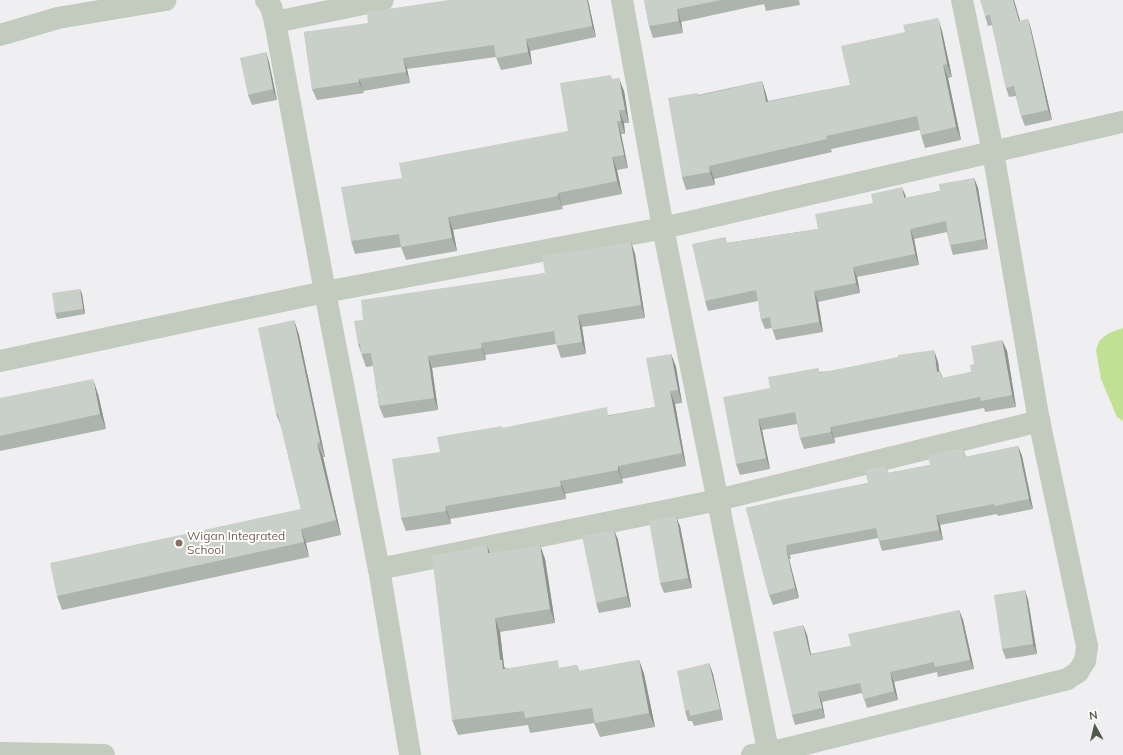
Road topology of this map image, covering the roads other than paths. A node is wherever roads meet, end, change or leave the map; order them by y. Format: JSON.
{"nodes":[{"id":1,"x":165,"y":0,"type":"edge"},
{"id":2,"x":266,"y":0,"type":"edge"},
{"id":3,"x":383,"y":0,"type":"edge"},
{"id":4,"x":622,"y":0,"type":"edge"},
{"id":5,"x":962,"y":0,"type":"edge"},
{"id":6,"x":275,"y":22,"type":"junction"},
{"id":7,"x":0,"y":35,"type":"edge"},
{"id":8,"x":1123,"y":122,"type":"edge"},
{"id":9,"x":993,"y":152,"type":"junction"},
{"id":10,"x":663,"y":228,"type":"junction"},
{"id":11,"x":325,"y":292,"type":"junction"},
{"id":12,"x":0,"y":361,"type":"edge"},
{"id":13,"x":1039,"y":421,"type":"junction"},
{"id":14,"x":718,"y":500,"type":"junction"},
{"id":15,"x":379,"y":569,"type":"junction"},
{"id":16,"x":0,"y":753,"type":"edge"},
{"id":17,"x":763,"y":754,"type":"edge"},
{"id":18,"x":104,"y":755,"type":"edge"},
{"id":19,"x":410,"y":755,"type":"edge"}],
"edges":[{"from":1,"to":7,"type":"street"},
{"from":2,"to":6,"type":"street"},
{"from":3,"to":6,"type":"street"},
{"from":4,"to":10,"type":"street"},
{"from":5,"to":9,"type":"street"},
{"from":6,"to":11,"type":"street"},
{"from":8,"to":9,"type":"street"},
{"from":9,"to":10,"type":"street"},
{"from":9,"to":13,"type":"street"},
{"from":10,"to":11,"type":"street"},
{"from":10,"to":14,"type":"street"},
{"from":11,"to":12,"type":"street"},
{"from":11,"to":15,"type":"street"},
{"from":13,"to":14,"type":"street"},
{"from":13,"to":17,"type":"street"},
{"from":14,"to":15,"type":"street"},
{"from":14,"to":17,"type":"street"},
{"from":15,"to":19,"type":"street"},
{"from":16,"to":18,"type":"street"}]}
